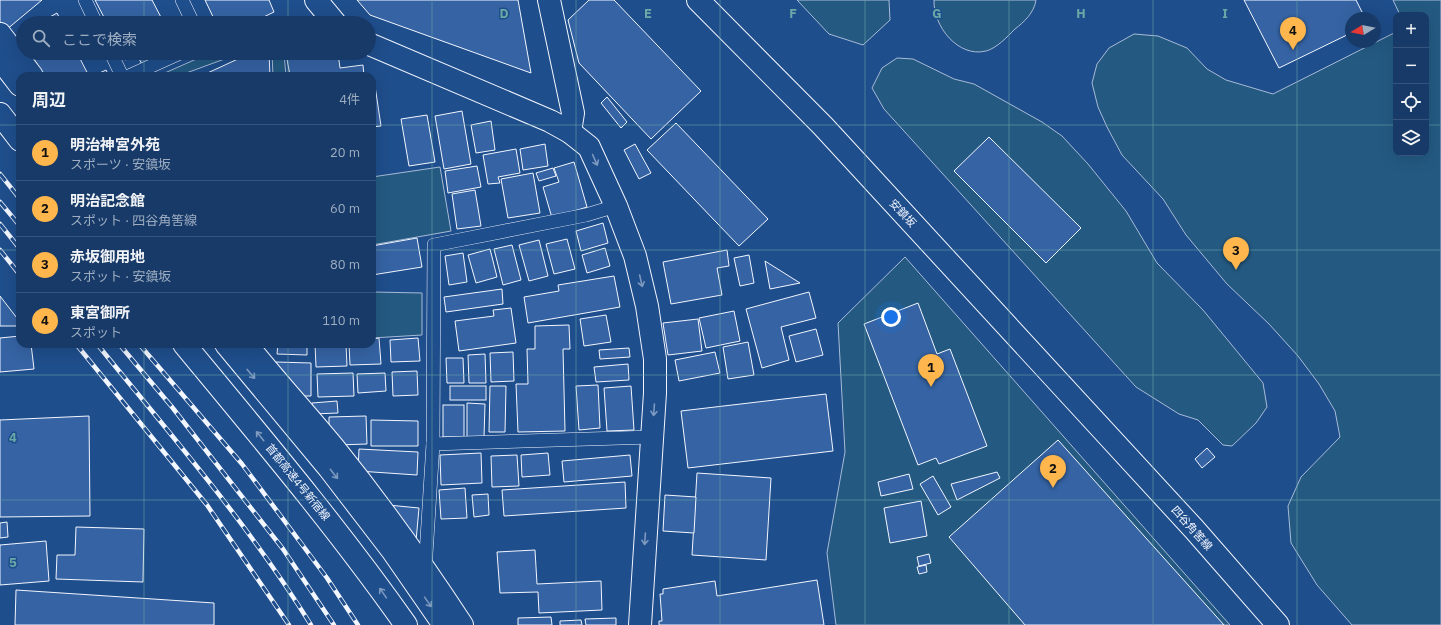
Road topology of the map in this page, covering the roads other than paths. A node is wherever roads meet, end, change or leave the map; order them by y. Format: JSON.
{"nodes":[{"id":1,"x":85,"y":0,"type":"edge"},
{"id":2,"x":182,"y":0,"type":"edge"},
{"id":3,"x":316,"y":0,"type":"edge"},
{"id":4,"x":549,"y":0,"type":"edge"},
{"id":5,"x":698,"y":0,"type":"edge"},
{"id":6,"x":93,"y":16,"type":"edge"},
{"id":7,"x":190,"y":16,"type":"edge"},
{"id":8,"x":329,"y":16,"type":"edge"},
{"id":9,"x":0,"y":34,"type":"edge"},
{"id":10,"x":376,"y":47,"type":"edge"},
{"id":11,"x":16,"y":55,"type":"edge"},
{"id":12,"x":0,"y":59,"type":"edge"},
{"id":13,"x":20,"y":60,"type":"edge"},
{"id":14,"x":114,"y":60,"type":"edge"},
{"id":15,"x":164,"y":60,"type":"edge"},
{"id":16,"x":29,"y":72,"type":"edge"},
{"id":17,"x":120,"y":72,"type":"edge"},
{"id":18,"x":138,"y":72,"type":"edge"},
{"id":19,"x":16,"y":80,"type":"edge"},
{"id":20,"x":0,"y":114,"type":"edge"},
{"id":21,"x":570,"y":132,"type":"junction"},
{"id":22,"x":16,"y":135,"type":"edge"},
{"id":23,"x":616,"y":206,"type":"junction"},
{"id":24,"x":187,"y":348,"type":"edge"},
{"id":25,"x":229,"y":348,"type":"edge"},
{"id":26,"x":249,"y":348,"type":"edge"},
{"id":27,"x":1104,"y":432,"type":"joint"},
{"id":28,"x":652,"y":437,"type":"junction"},
{"id":29,"x":433,"y":444,"type":"junction"},
{"id":30,"x":426,"y":570,"type":"junction"},
{"id":31,"x":406,"y":625,"type":"edge"},
{"id":32,"x":444,"y":625,"type":"edge"},
{"id":33,"x":462,"y":625,"type":"edge"},
{"id":34,"x":640,"y":625,"type":"edge"},
{"id":35,"x":1278,"y":625,"type":"edge"}],
"edges":[{"from":1,"to":6,"type":"lane"},
{"from":2,"to":7,"type":"lane"},
{"from":3,"to":8,"type":"main road"},
{"from":4,"to":21,"type":"main road"},
{"from":5,"to":27,"type":"main road","name":"安鎮坂"},
{"from":9,"to":11,"type":"main road"},
{"from":10,"to":21,"type":"main road"},
{"from":12,"to":19,"type":"main road"},
{"from":13,"to":16,"type":"main road"},
{"from":14,"to":17,"type":"lane"},
{"from":15,"to":18,"type":"lane"},
{"from":20,"to":22,"type":"main road"},
{"from":21,"to":23,"type":"main road","one_way":true},
{"from":23,"to":28,"type":"main road","one_way":true},
{"from":23,"to":29,"type":"lane"},
{"from":31,"to":24,"type":"main road","name":"首都高速4号新宿線","one_way":true},
{"from":25,"to":32,"type":"main road","one_way":true},
{"from":26,"to":30,"type":"main road"},
{"from":27,"to":35,"type":"main road","name":"四谷角筈線"},
{"from":28,"to":29,"type":"lane"},
{"from":28,"to":34,"type":"main road","one_way":true},
{"from":29,"to":30,"type":"lane"},
{"from":30,"to":33,"type":"main road"}]}
